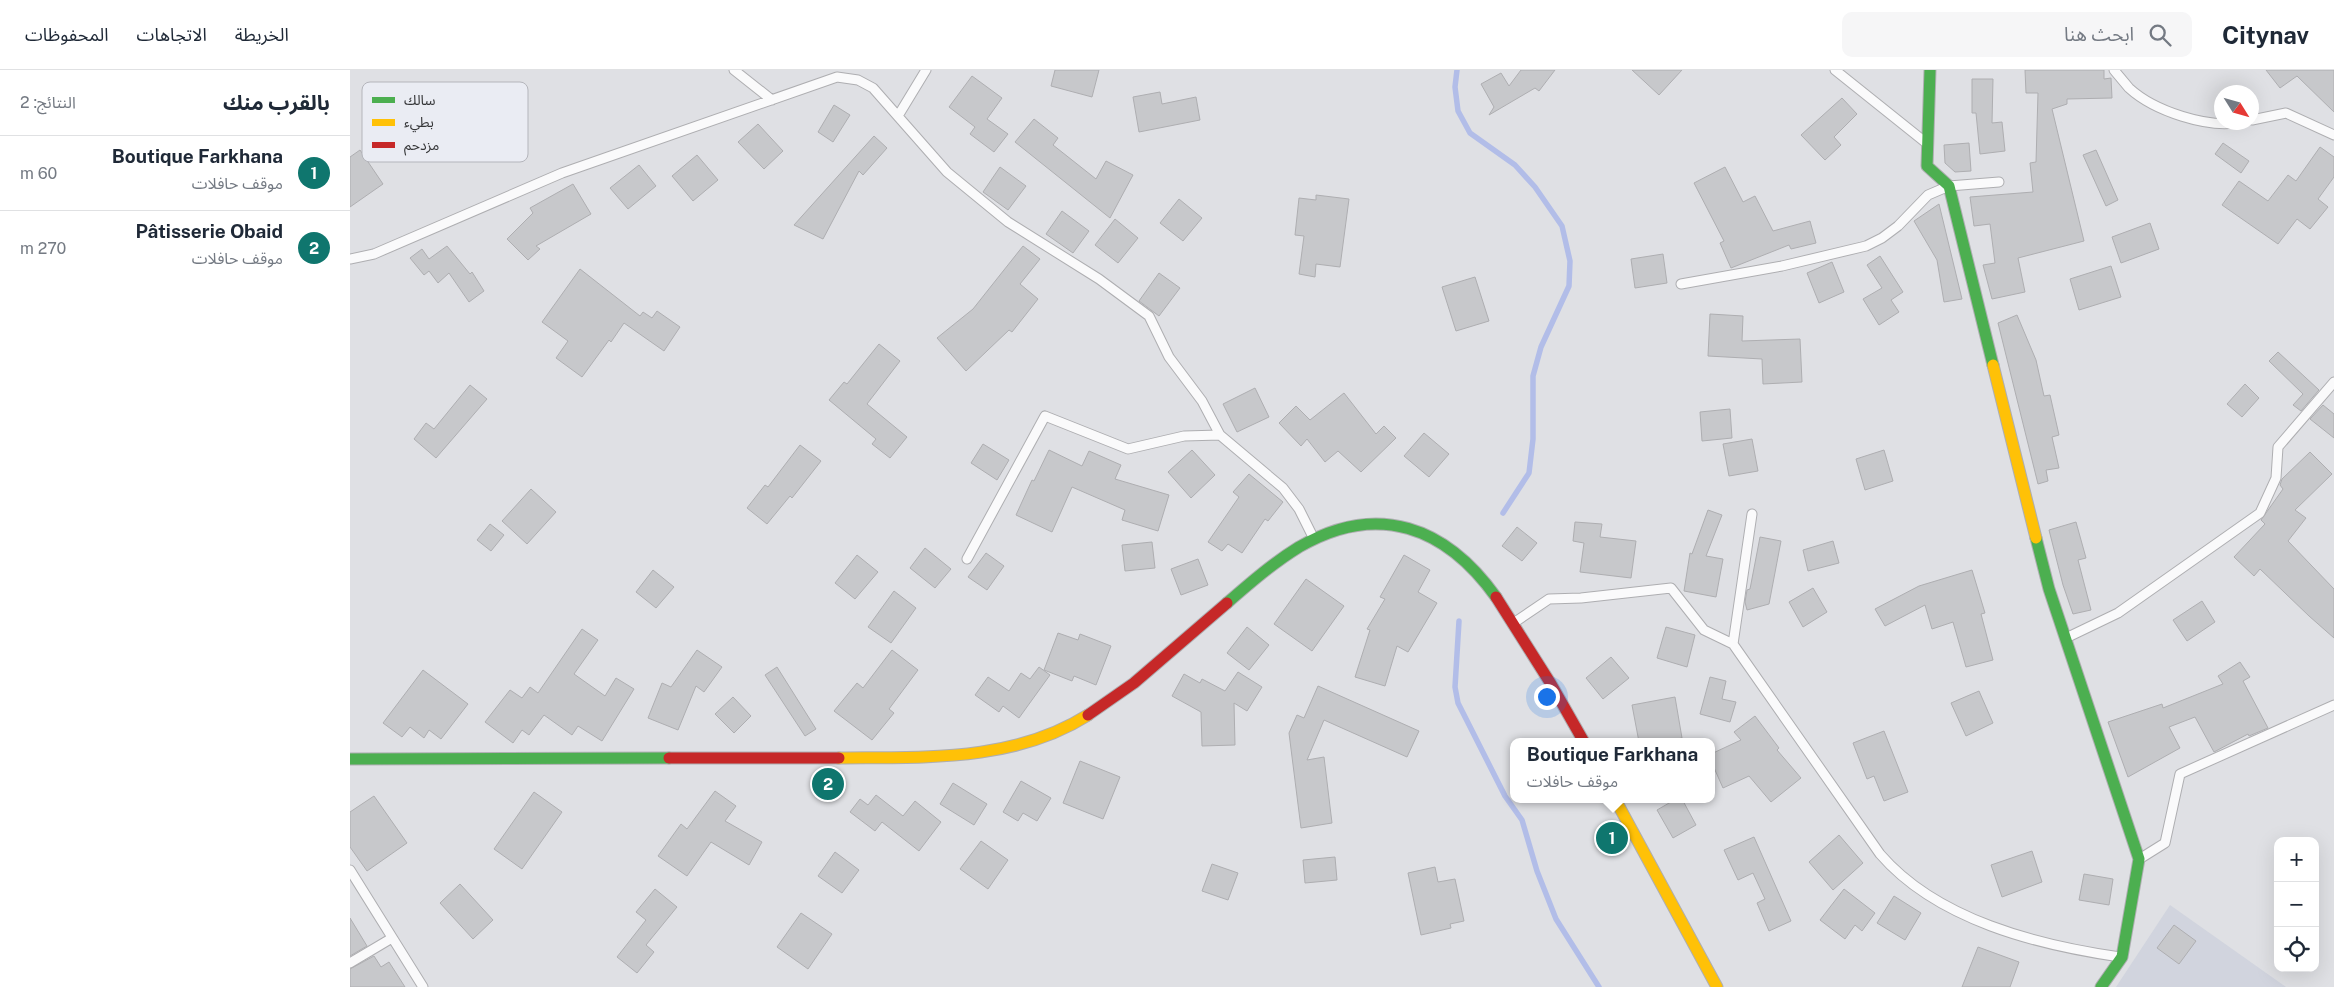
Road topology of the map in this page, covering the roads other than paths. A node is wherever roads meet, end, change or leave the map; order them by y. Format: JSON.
{"nodes":[{"id":1,"x":734,"y":70,"type":"edge"},
{"id":2,"x":926,"y":70,"type":"edge"},
{"id":3,"x":1835,"y":70,"type":"edge"},
{"id":4,"x":1930,"y":70,"type":"edge"},
{"id":5,"x":2114,"y":70,"type":"edge"},
{"id":6,"x":772,"y":100,"type":"junction"},
{"id":7,"x":898,"y":116,"type":"junction"},
{"id":8,"x":2259,"y":119,"type":"edge"},
{"id":9,"x":2214,"y":123,"type":"edge"},
{"id":10,"x":2334,"y":135,"type":"edge"},
{"id":11,"x":1928,"y":145,"type":"junction"},
{"id":12,"x":1999,"y":182,"type":"dead end"},
{"id":13,"x":1949,"y":186,"type":"junction"},
{"id":14,"x":350,"y":259,"type":"edge"},
{"id":15,"x":1681,"y":284,"type":"dead end"},
{"id":16,"x":2334,"y":382,"type":"edge"},
{"id":17,"x":1220,"y":435,"type":"junction"},
{"id":18,"x":1752,"y":514,"type":"dead end"},
{"id":19,"x":1314,"y":538,"type":"junction"},
{"id":20,"x":967,"y":559,"type":"dead end"},
{"id":21,"x":1514,"y":623,"type":"junction"},
{"id":22,"x":2065,"y":639,"type":"junction"},
{"id":23,"x":1733,"y":644,"type":"junction"},
{"id":24,"x":2334,"y":705,"type":"edge"},
{"id":25,"x":1582,"y":738,"type":"edge"},
{"id":26,"x":350,"y":759,"type":"edge"},
{"id":27,"x":1617,"y":803,"type":"edge"},
{"id":28,"x":2138,"y":859,"type":"junction"},
{"id":29,"x":350,"y":870,"type":"edge"},
{"id":30,"x":354,"y":885,"type":"edge"},
{"id":31,"x":392,"y":938,"type":"junction"},
{"id":32,"x":2122,"y":957,"type":"junction"},
{"id":33,"x":350,"y":963,"type":"edge"},
{"id":34,"x":423,"y":987,"type":"edge"},
{"id":35,"x":1717,"y":987,"type":"edge"},
{"id":36,"x":2101,"y":987,"type":"edge"}],
"edges":[{"from":1,"to":6,"type":"lane"},
{"from":2,"to":7,"type":"lane"},
{"from":3,"to":11,"type":"lane"},
{"from":4,"to":11,"type":"street"},
{"from":5,"to":9,"type":"lane"},
{"from":6,"to":7,"type":"lane"},
{"from":6,"to":14,"type":"lane"},
{"from":7,"to":17,"type":"lane"},
{"from":8,"to":10,"type":"lane"},
{"from":11,"to":13,"type":"street"},
{"from":12,"to":13,"type":"lane"},
{"from":13,"to":15,"type":"lane"},
{"from":13,"to":22,"type":"street"},
{"from":16,"to":22,"type":"lane"},
{"from":17,"to":19,"type":"lane"},
{"from":17,"to":20,"type":"lane"},
{"from":18,"to":23,"type":"lane"},
{"from":19,"to":21,"type":"street"},
{"from":19,"to":26,"type":"street"},
{"from":21,"to":23,"type":"lane"},
{"from":21,"to":25,"type":"street"},
{"from":22,"to":28,"type":"street"},
{"from":23,"to":32,"type":"lane"},
{"from":24,"to":28,"type":"lane"},
{"from":27,"to":35,"type":"street"},
{"from":28,"to":32,"type":"street"},
{"from":29,"to":30,"type":"lane"},
{"from":30,"to":31,"type":"lane"},
{"from":31,"to":33,"type":"lane"},
{"from":31,"to":34,"type":"lane"},
{"from":32,"to":36,"type":"street"}]}
